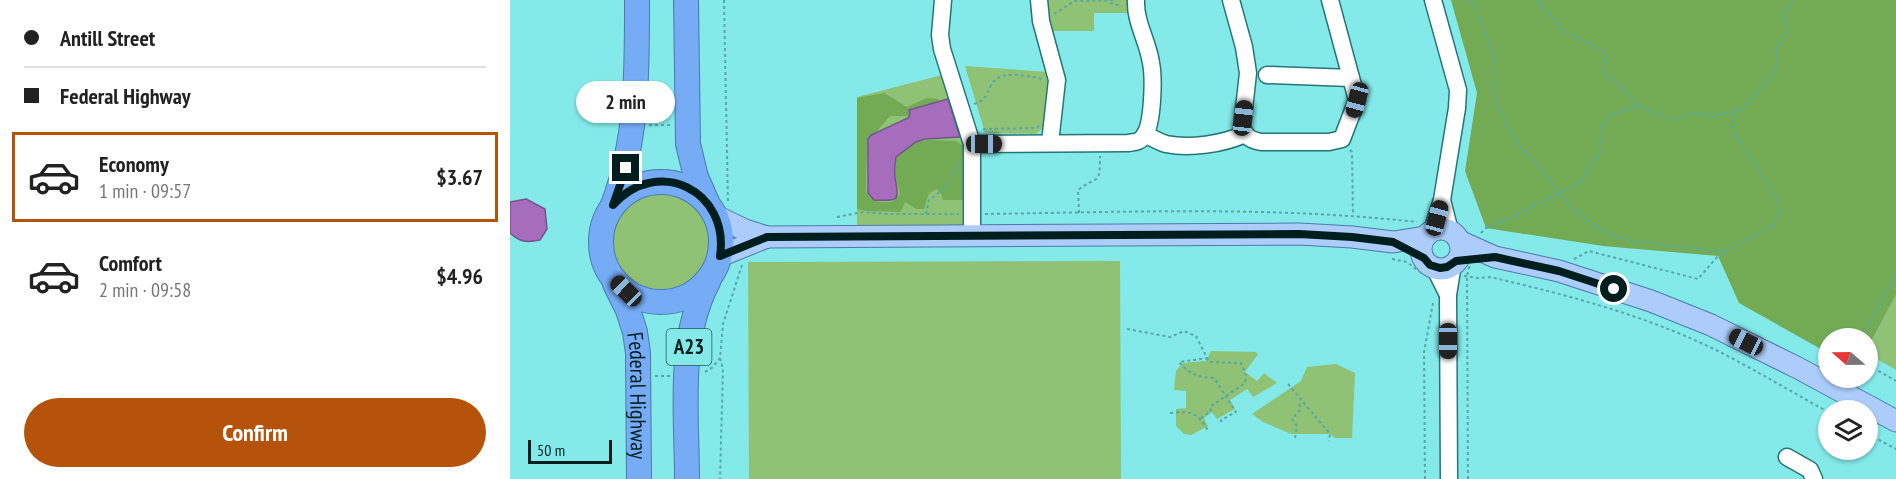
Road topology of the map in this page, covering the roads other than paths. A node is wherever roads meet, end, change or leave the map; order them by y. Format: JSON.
{"nodes":[{"id":1,"x":637,"y":0,"type":"edge"},
{"id":2,"x":686,"y":0,"type":"edge"},
{"id":3,"x":943,"y":0,"type":"edge"},
{"id":4,"x":1039,"y":0,"type":"edge"},
{"id":5,"x":1136,"y":0,"type":"edge"},
{"id":6,"x":1231,"y":0,"type":"edge"},
{"id":7,"x":1329,"y":0,"type":"edge"},
{"id":8,"x":1433,"y":0,"type":"edge"},
{"id":9,"x":1267,"y":75,"type":"dead end"},
{"id":10,"x":1352,"y":78,"type":"junction"},
{"id":11,"x":1145,"y":134,"type":"junction"},
{"id":12,"x":1245,"y":134,"type":"junction"},
{"id":13,"x":1050,"y":143,"type":"junction"},
{"id":14,"x":972,"y":144,"type":"junction"},
{"id":15,"x":605,"y":208,"type":"junction"},
{"id":16,"x":717,"y":210,"type":"junction"},
{"id":17,"x":972,"y":236,"type":"junction"},
{"id":18,"x":767,"y":237,"type":"junction"},
{"id":19,"x":1438,"y":249,"type":"junction"},
{"id":20,"x":716,"y":265,"type":"junction"},
{"id":21,"x":607,"y":280,"type":"junction"},
{"id":22,"x":1896,"y":421,"type":"edge"},
{"id":23,"x":1787,"y":457,"type":"dead end"},
{"id":24,"x":639,"y":479,"type":"edge"},
{"id":25,"x":687,"y":479,"type":"edge"},
{"id":26,"x":1449,"y":479,"type":"edge"},
{"id":27,"x":1814,"y":479,"type":"edge"}],
"edges":[{"from":1,"to":15,"type":"highway","number":"A23"},
{"from":2,"to":16,"type":"highway","number":"A23"},
{"from":3,"to":14,"type":"street"},
{"from":4,"to":13,"type":"street"},
{"from":5,"to":11,"type":"street"},
{"from":6,"to":12,"type":"street"},
{"from":7,"to":10,"type":"street"},
{"from":8,"to":19,"type":"street"},
{"from":9,"to":10,"type":"street"},
{"from":10,"to":12,"type":"street"},
{"from":11,"to":12,"type":"street"},
{"from":11,"to":13,"type":"street"},
{"from":13,"to":14,"type":"street"},
{"from":14,"to":17,"type":"street"},
{"from":15,"to":16,"type":"highway"},
{"from":15,"to":21,"type":"highway","number":"A23"},
{"from":16,"to":18,"type":"main road"},
{"from":16,"to":20,"type":"highway","number":"A23"},
{"from":17,"to":18,"type":"main road"},
{"from":17,"to":19,"type":"main road"},
{"from":18,"to":20,"type":"main road"},
{"from":19,"to":22,"type":"main road"},
{"from":19,"to":26,"type":"street"},
{"from":20,"to":21,"type":"highway","number":"A23"},
{"from":20,"to":25,"type":"highway","number":"A23"},
{"from":21,"to":24,"type":"highway","name":"Federal Highway","number":"A23"},
{"from":23,"to":27,"type":"street"}]}
